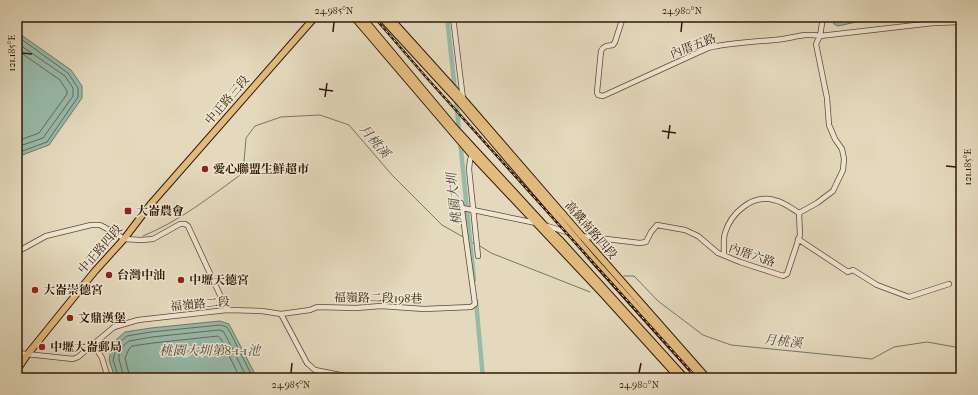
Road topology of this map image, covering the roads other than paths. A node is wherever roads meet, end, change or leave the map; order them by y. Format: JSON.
{"nodes":[{"id":1,"x":315,"y":17,"type":"edge"},
{"id":2,"x":354,"y":17,"type":"edge"},
{"id":3,"x":362,"y":17,"type":"edge"},
{"id":4,"x":380,"y":17,"type":"edge"},
{"id":5,"x":389,"y":17,"type":"edge"},
{"id":6,"x":452,"y":17,"type":"edge"},
{"id":7,"x":623,"y":17,"type":"edge"},
{"id":8,"x":823,"y":17,"type":"edge"},
{"id":9,"x":961,"y":22,"type":"edge"},
{"id":10,"x":820,"y":36,"type":"junction"},
{"id":11,"x":462,"y":99,"type":"junction"},
{"id":12,"x":472,"y":154,"type":"junction"},
{"id":13,"x":532,"y":187,"type":"junction"},
{"id":14,"x":511,"y":189,"type":"junction"},
{"id":15,"x":156,"y":199,"type":"joint"},
{"id":16,"x":552,"y":201,"type":"junction"},
{"id":17,"x":520,"y":206,"type":"junction"},
{"id":18,"x":472,"y":209,"type":"junction"},
{"id":19,"x":799,"y":213,"type":"junction"},
{"id":20,"x":536,"y":223,"type":"junction"},
{"id":21,"x":545,"y":226,"type":"junction"},
{"id":22,"x":572,"y":234,"type":"junction"},
{"id":23,"x":581,"y":235,"type":"junction"},
{"id":24,"x":124,"y":239,"type":"junction"},
{"id":25,"x":798,"y":239,"type":"junction"},
{"id":26,"x":17,"y":252,"type":"edge"},
{"id":27,"x":724,"y":255,"type":"junction"},
{"id":28,"x":478,"y":256,"type":"dead end"},
{"id":29,"x":949,"y":284,"type":"dead end"},
{"id":30,"x":602,"y":293,"type":"junction"},
{"id":31,"x":620,"y":305,"type":"junction"},
{"id":32,"x":227,"y":310,"type":"junction"},
{"id":33,"x":281,"y":314,"type":"junction"},
{"id":34,"x":656,"y":321,"type":"junction"},
{"id":35,"x":94,"y":345,"type":"junction"},
{"id":36,"x":672,"y":347,"type":"junction"},
{"id":37,"x":17,"y":353,"type":"edge"},
{"id":38,"x":27,"y":355,"type":"junction"},
{"id":39,"x":17,"y":370,"type":"edge"},
{"id":40,"x":108,"y":378,"type":"edge"},
{"id":41,"x":355,"y":378,"type":"edge"},
{"id":42,"x":679,"y":378,"type":"edge"},
{"id":43,"x":685,"y":378,"type":"edge"},
{"id":44,"x":700,"y":378,"type":"edge"},
{"id":45,"x":707,"y":378,"type":"edge"}],
"edges":[{"from":1,"to":15,"type":"main road","name":"中正路三段"},
{"from":2,"to":12,"type":"main road"},
{"from":3,"to":14,"type":"main road"},
{"from":4,"to":11,"type":"main road"},
{"from":5,"to":11,"type":"main road"},
{"from":6,"to":11,"type":"street"},
{"from":7,"to":10,"type":"street","name":"內厝五路"},
{"from":8,"to":10,"type":"street"},
{"from":9,"to":10,"type":"street","name":"內厝五路"},
{"from":10,"to":19,"type":"street"},
{"from":11,"to":13,"type":"main road","name":"高鐵南路四段"},
{"from":11,"to":16,"type":"main road","name":"高鐵南路四段"},
{"from":12,"to":17,"type":"main road"},
{"from":12,"to":18,"type":"street"},
{"from":13,"to":16,"type":"main road"},
{"from":13,"to":22,"type":"main road","name":"高鐵南路四段"},
{"from":14,"to":17,"type":"main road"},
{"from":14,"to":21,"type":"main road"},
{"from":15,"to":24,"type":"main road","name":"中正路四段"},
{"from":16,"to":23,"type":"main road","name":"高鐵南路四段"},
{"from":17,"to":20,"type":"main road"},
{"from":18,"to":20,"type":"street"},
{"from":18,"to":28,"type":"street"},
{"from":18,"to":33,"type":"street","name":"福嶺路二段198巷"},
{"from":19,"to":25,"type":"street","name":"內厝六路"},
{"from":19,"to":27,"type":"street"},
{"from":20,"to":21,"type":"street"},
{"from":20,"to":30,"type":"main road"},
{"from":21,"to":22,"type":"street"},
{"from":21,"to":31,"type":"main road"},
{"from":22,"to":23,"type":"street"},
{"from":22,"to":36,"type":"main road","name":"高鐵南路四段"},
{"from":23,"to":27,"type":"street","name":"內厝六路"},
{"from":23,"to":34,"type":"main road","name":"高鐵南路四段"},
{"from":24,"to":26,"type":"street"},
{"from":24,"to":32,"type":"street"},
{"from":24,"to":38,"type":"main road","name":"中正路四段"},
{"from":25,"to":27,"type":"street","name":"內厝六路"},
{"from":25,"to":29,"type":"street"},
{"from":30,"to":31,"type":"main road"},
{"from":30,"to":42,"type":"main road"},
{"from":31,"to":43,"type":"main road"},
{"from":32,"to":33,"type":"street","name":"福嶺路二段"},
{"from":32,"to":35,"type":"street","name":"福嶺路二段"},
{"from":33,"to":41,"type":"street"},
{"from":34,"to":36,"type":"main road"},
{"from":34,"to":45,"type":"main road","name":"高鐵南路四段"},
{"from":35,"to":38,"type":"street","name":"福嶺路二段"},
{"from":35,"to":40,"type":"street"},
{"from":36,"to":44,"type":"main road","name":"高鐵南路四段"},
{"from":37,"to":38,"type":"street","name":"福嶺路二段"},
{"from":38,"to":39,"type":"main road","name":"中正路四段"}]}
